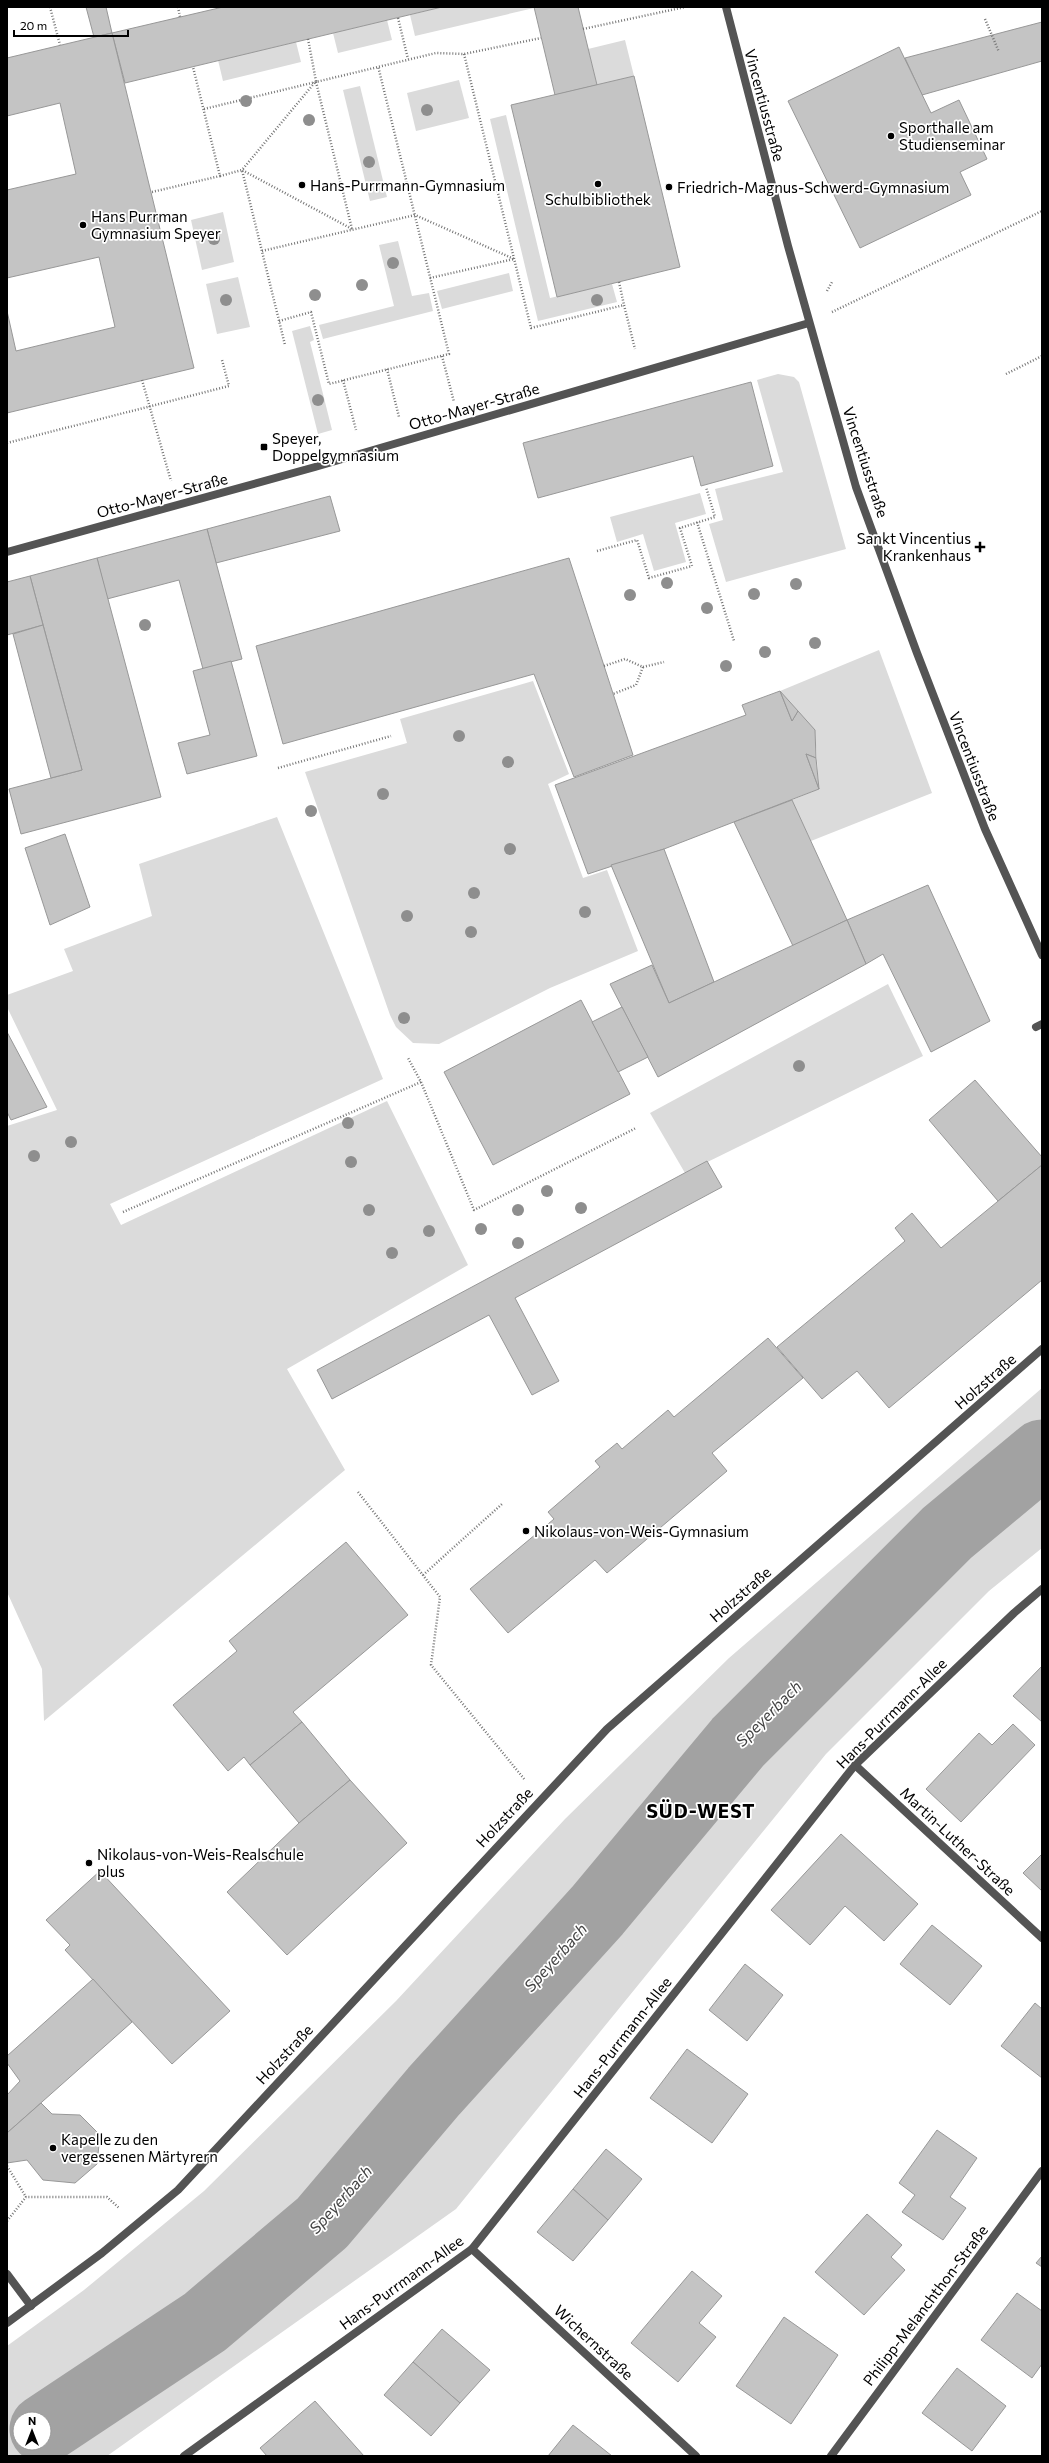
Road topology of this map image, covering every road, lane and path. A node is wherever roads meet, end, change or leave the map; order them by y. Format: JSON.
{"nodes":[{"id":1,"x":50,"y":7,"type":"edge"},
{"id":2,"x":178,"y":7,"type":"edge"},
{"id":3,"x":685,"y":7,"type":"edge"},
{"id":4,"x":726,"y":7,"type":"edge"},
{"id":5,"x":180,"y":17,"type":"dead end"},
{"id":6,"x":398,"y":18,"type":"dead end"},
{"id":7,"x":985,"y":19,"type":"dead end"},
{"id":8,"x":583,"y":29,"type":"dead end"},
{"id":9,"x":541,"y":38,"type":"dead end"},
{"id":10,"x":308,"y":40,"type":"dead end"},
{"id":11,"x":60,"y":45,"type":"dead end"},
{"id":12,"x":999,"y":52,"type":"dead end"},
{"id":13,"x":464,"y":54,"type":"junction"},
{"id":14,"x":408,"y":59,"type":"junction"},
{"id":15,"x":378,"y":66,"type":"junction"},
{"id":16,"x":193,"y":67,"type":"dead end"},
{"id":17,"x":316,"y":82,"type":"junction"},
{"id":18,"x":204,"y":109,"type":"junction"},
{"id":19,"x":242,"y":170,"type":"junction"},
{"id":20,"x":220,"y":176,"type":"junction"},
{"id":21,"x":152,"y":192,"type":"dead end"},
{"id":22,"x":1042,"y":211,"type":"edge"},
{"id":23,"x":415,"y":215,"type":"junction"},
{"id":24,"x":352,"y":229,"type":"junction"},
{"id":25,"x":262,"y":251,"type":"junction"},
{"id":26,"x":514,"y":259,"type":"junction"},
{"id":27,"x":430,"y":278,"type":"junction"},
{"id":28,"x":619,"y":282,"type":"dead end"},
{"id":29,"x":624,"y":305,"type":"junction"},
{"id":30,"x":279,"y":321,"type":"junction"},
{"id":31,"x":809,"y":323,"type":"junction"},
{"id":32,"x":285,"y":345,"type":"dead end"},
{"id":33,"x":442,"y":356,"type":"junction"},
{"id":34,"x":1042,"y":356,"type":"edge"},
{"id":35,"x":222,"y":360,"type":"dead end"},
{"id":36,"x":387,"y":369,"type":"junction"},
{"id":37,"x":642,"y":372,"type":"junction"},
{"id":38,"x":1006,"y":374,"type":"dead end"},
{"id":39,"x":142,"y":380,"type":"dead end"},
{"id":40,"x":343,"y":380,"type":"junction"},
{"id":41,"x":150,"y":407,"type":"junction"},
{"id":42,"x":460,"y":425,"type":"junction"},
{"id":43,"x":405,"y":441,"type":"junction"},
{"id":44,"x":7,"y":443,"type":"edge"},
{"id":45,"x":362,"y":454,"type":"junction"},
{"id":46,"x":706,"y":487,"type":"dead end"},
{"id":47,"x":178,"y":505,"type":"junction"},
{"id":48,"x":697,"y":522,"type":"junction"},
{"id":49,"x":597,"y":551,"type":"dead end"},
{"id":50,"x":7,"y":552,"type":"edge"},
{"id":51,"x":734,"y":641,"type":"dead end"},
{"id":52,"x":664,"y":662,"type":"dead end"},
{"id":53,"x":604,"y":666,"type":"dead end"},
{"id":54,"x":643,"y":667,"type":"junction"},
{"id":55,"x":613,"y":694,"type":"dead end"},
{"id":56,"x":391,"y":736,"type":"dead end"},
{"id":57,"x":278,"y":768,"type":"dead end"},
{"id":58,"x":1042,"y":955,"type":"edge"},
{"id":59,"x":408,"y":1058,"type":"dead end"},
{"id":60,"x":421,"y":1082,"type":"junction"},
{"id":61,"x":636,"y":1128,"type":"dead end"},
{"id":62,"x":123,"y":1212,"type":"dead end"},
{"id":63,"x":1042,"y":1349,"type":"edge"},
{"id":64,"x":358,"y":1492,"type":"dead end"},
{"id":65,"x":502,"y":1504,"type":"dead end"},
{"id":66,"x":423,"y":1576,"type":"junction"},
{"id":67,"x":1042,"y":1589,"type":"edge"},
{"id":68,"x":511,"y":1763,"type":"dead end"},
{"id":69,"x":855,"y":1765,"type":"junction"},
{"id":70,"x":1042,"y":1938,"type":"edge"},
{"id":71,"x":7,"y":2166,"type":"edge"},
{"id":72,"x":1042,"y":2171,"type":"edge"},
{"id":73,"x":26,"y":2197,"type":"junction"},
{"id":74,"x":7,"y":2221,"type":"edge"},
{"id":75,"x":136,"y":2225,"type":"junction"},
{"id":76,"x":472,"y":2249,"type":"junction"},
{"id":77,"x":7,"y":2274,"type":"edge"},
{"id":78,"x":31,"y":2306,"type":"junction"},
{"id":79,"x":7,"y":2323,"type":"edge"},
{"id":80,"x":184,"y":2456,"type":"edge"},
{"id":81,"x":696,"y":2456,"type":"edge"},
{"id":82,"x":831,"y":2456,"type":"edge"}],
"edges":[{"from":1,"to":11,"type":"path"},
{"from":2,"to":5,"type":"path"},
{"from":3,"to":8,"type":"path"},
{"from":4,"to":31,"type":"street","name":"Vincentiusstraße"},
{"from":6,"to":14,"type":"path"},
{"from":7,"to":12,"type":"path"},
{"from":9,"to":13,"type":"path"},
{"from":10,"to":17,"type":"path"},
{"from":13,"to":14,"type":"path"},
{"from":13,"to":26,"type":"path"},
{"from":14,"to":15,"type":"path"},
{"from":15,"to":17,"type":"path"},
{"from":15,"to":23,"type":"path"},
{"from":16,"to":18,"type":"path"},
{"from":17,"to":18,"type":"path"},
{"from":17,"to":19,"type":"path"},
{"from":17,"to":24,"type":"path"},
{"from":18,"to":20,"type":"path"},
{"from":19,"to":20,"type":"path"},
{"from":19,"to":24,"type":"path"},
{"from":19,"to":25,"type":"path"},
{"from":20,"to":21,"type":"path"},
{"from":22,"to":31,"type":"path"},
{"from":23,"to":24,"type":"path"},
{"from":23,"to":26,"type":"path"},
{"from":23,"to":27,"type":"path"},
{"from":24,"to":25,"type":"path"},
{"from":25,"to":30,"type":"path"},
{"from":26,"to":27,"type":"path"},
{"from":26,"to":29,"type":"path"},
{"from":27,"to":33,"type":"path"},
{"from":28,"to":29,"type":"path"},
{"from":29,"to":37,"type":"path"},
{"from":30,"to":32,"type":"path"},
{"from":30,"to":40,"type":"path"},
{"from":31,"to":37,"type":"street","name":"Otto-Mayer-Straße"},
{"from":31,"to":58,"type":"street","name":"Vincentiusstraße"},
{"from":33,"to":36,"type":"path"},
{"from":33,"to":42,"type":"path"},
{"from":34,"to":38,"type":"path"},
{"from":35,"to":41,"type":"path"},
{"from":36,"to":40,"type":"path"},
{"from":36,"to":43,"type":"path"},
{"from":37,"to":42,"type":"street","name":"Otto-Mayer-Straße"},
{"from":39,"to":41,"type":"path"},
{"from":40,"to":45,"type":"path"},
{"from":41,"to":44,"type":"path"},
{"from":41,"to":47,"type":"path"},
{"from":42,"to":43,"type":"street","name":"Otto-Mayer-Straße"},
{"from":43,"to":45,"type":"street","name":"Otto-Mayer-Straße"},
{"from":45,"to":47,"type":"street","name":"Otto-Mayer-Straße"},
{"from":46,"to":48,"type":"path"},
{"from":47,"to":50,"type":"street","name":"Otto-Mayer-Straße"},
{"from":48,"to":49,"type":"path"},
{"from":48,"to":51,"type":"path"},
{"from":52,"to":54,"type":"path"},
{"from":53,"to":54,"type":"path"},
{"from":54,"to":55,"type":"path"},
{"from":56,"to":57,"type":"path"},
{"from":59,"to":60,"type":"path"},
{"from":60,"to":61,"type":"path"},
{"from":60,"to":62,"type":"path"},
{"from":63,"to":75,"type":"street","name":"Holzstraße"},
{"from":64,"to":66,"type":"path"},
{"from":65,"to":66,"type":"path"},
{"from":66,"to":68,"type":"path"},
{"from":67,"to":69,"type":"street","name":"Hans-Purrmann-Allee"},
{"from":69,"to":70,"type":"street","name":"Martin-Luther-Straße"},
{"from":69,"to":76,"type":"street","name":"Hans-Purrmann-Allee"},
{"from":71,"to":73,"type":"path"},
{"from":72,"to":82,"type":"street","name":"Philipp-Melanchthon-Straße"},
{"from":73,"to":74,"type":"path"},
{"from":73,"to":75,"type":"path"},
{"from":75,"to":78,"type":"street","name":"Holzstraße"},
{"from":76,"to":80,"type":"street","name":"Hans-Purrmann-Allee"},
{"from":76,"to":81,"type":"street","name":"Wichernstraße"},
{"from":77,"to":78,"type":"street"},
{"from":78,"to":79,"type":"street","name":"Holzstraße"}]}
